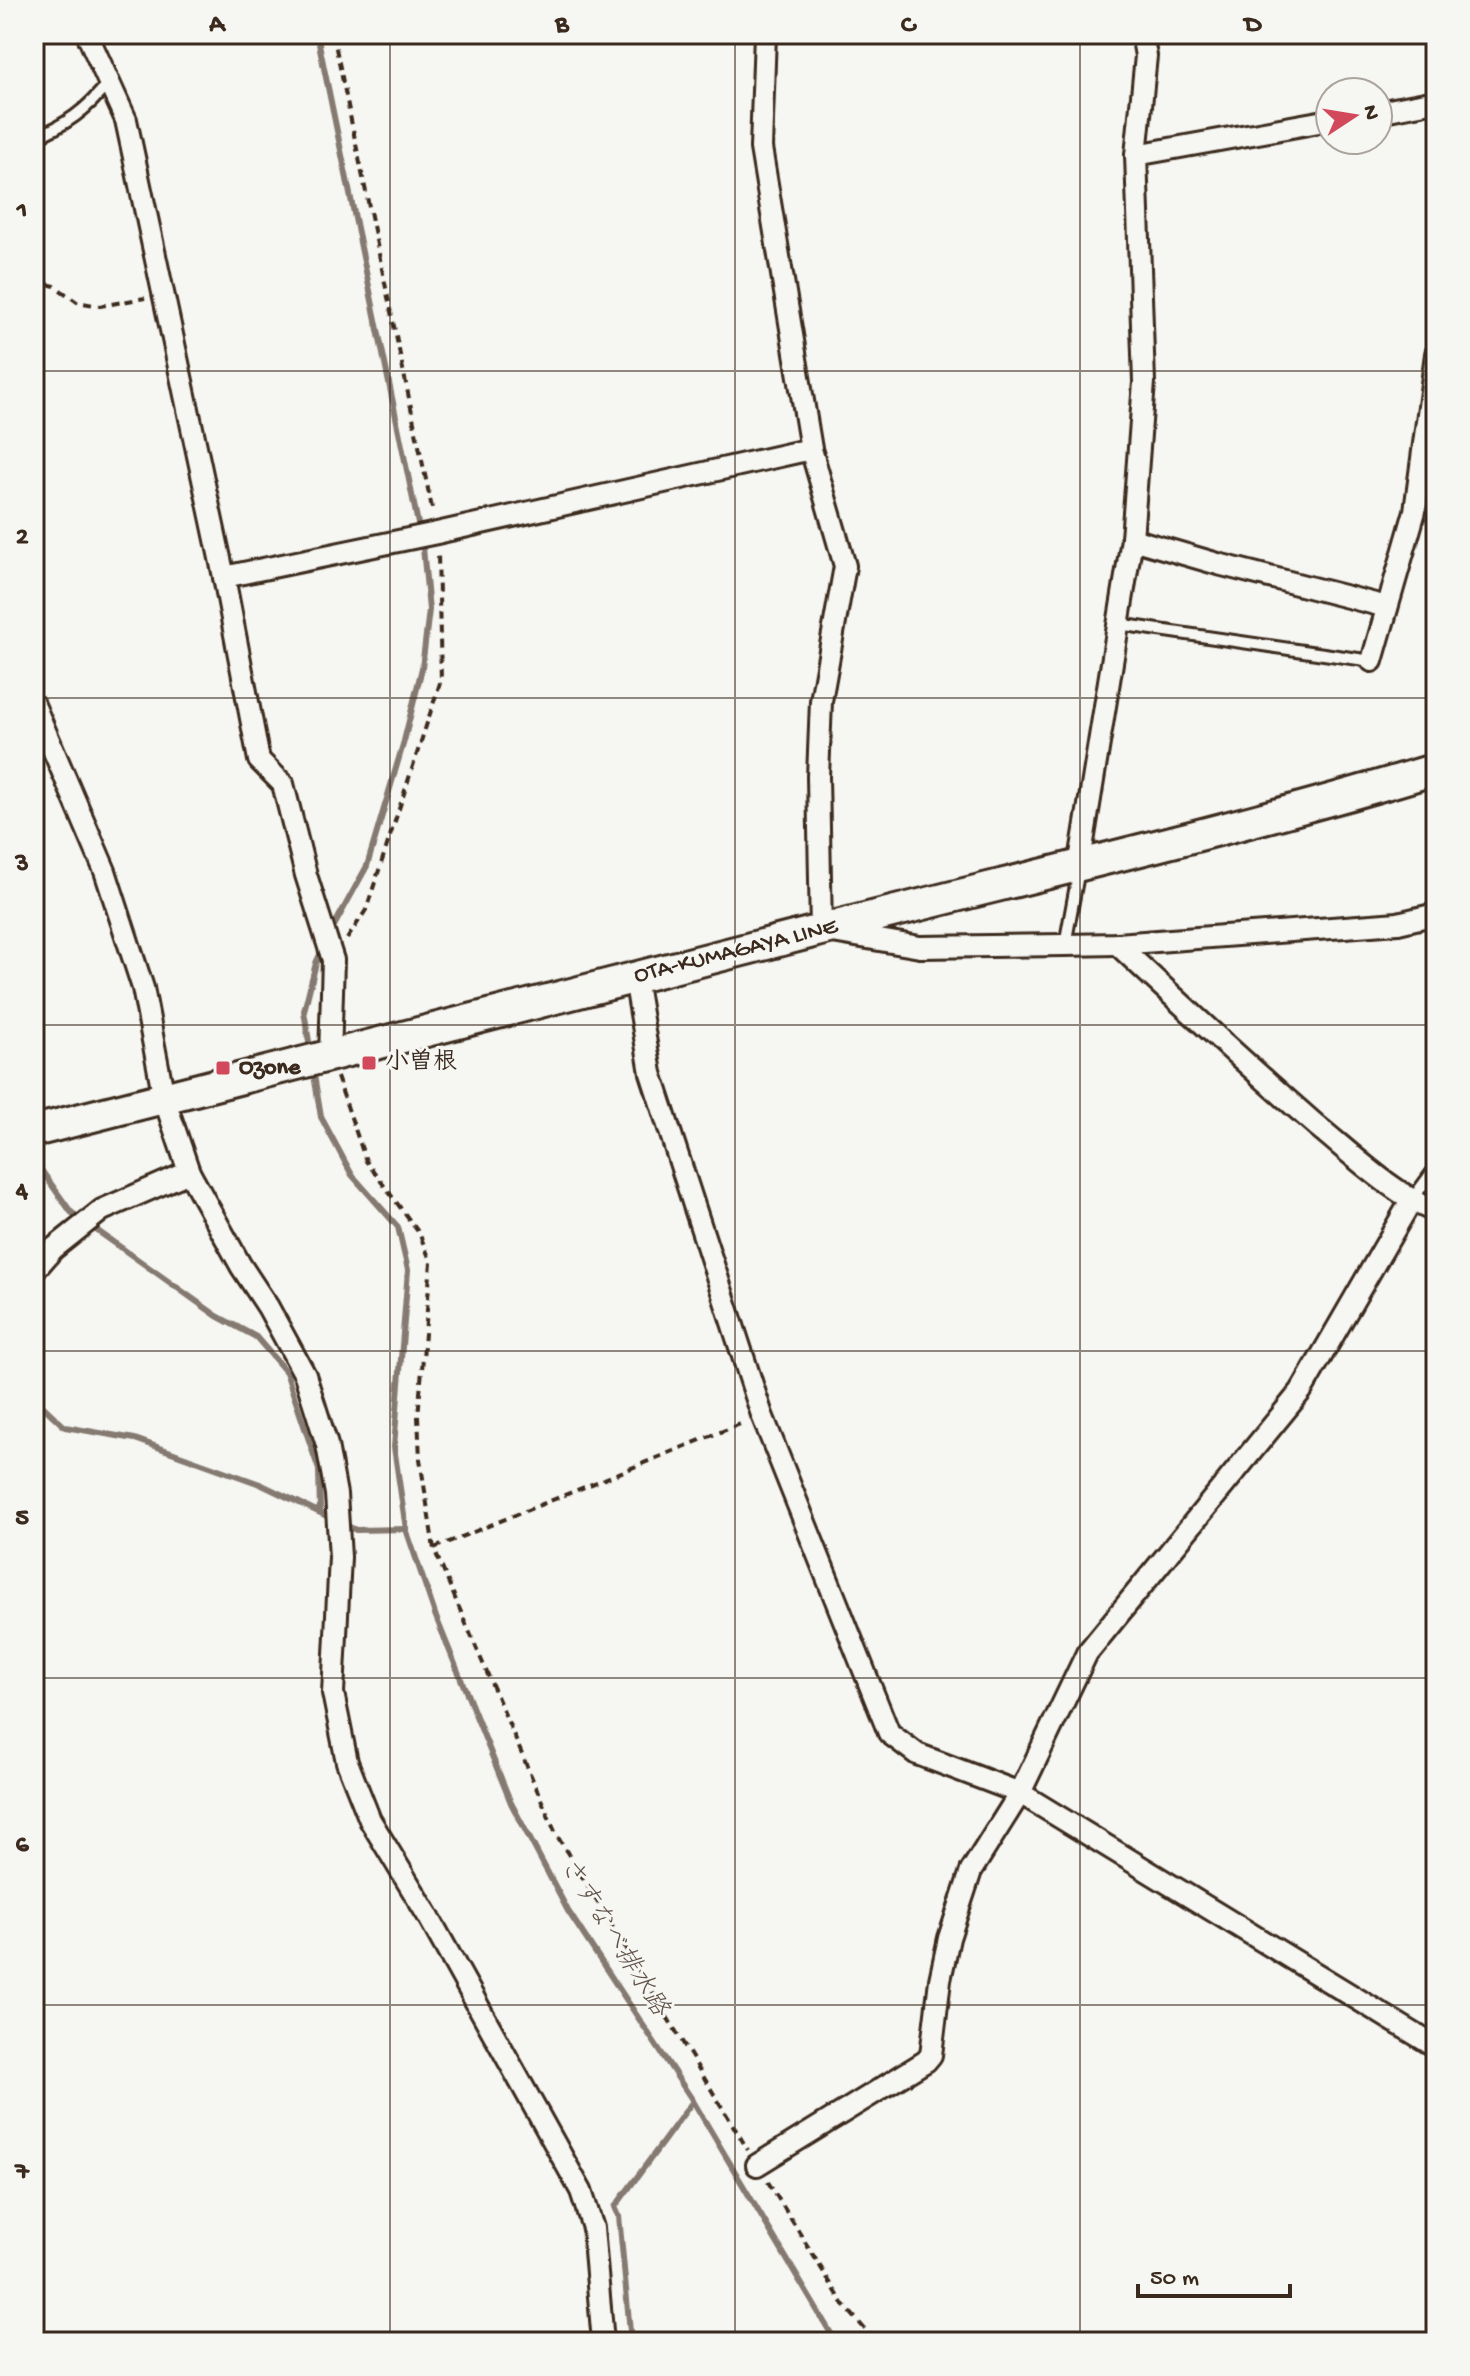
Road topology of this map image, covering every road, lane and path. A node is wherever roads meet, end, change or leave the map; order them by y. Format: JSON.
{"nodes":[{"id":1,"x":87,"y":34,"type":"edge"},
{"id":2,"x":333,"y":34,"type":"edge"},
{"id":3,"x":765,"y":34,"type":"edge"},
{"id":4,"x":1142,"y":34,"type":"edge"},
{"id":5,"x":108,"y":83,"type":"junction"},
{"id":6,"x":1436,"y":101,"type":"edge"},
{"id":7,"x":1394,"y":109,"type":"edge"},
{"id":8,"x":1314,"y":123,"type":"edge"},
{"id":9,"x":34,"y":138,"type":"edge"},
{"id":10,"x":1136,"y":155,"type":"junction"},
{"id":11,"x":34,"y":281,"type":"edge"},
{"id":12,"x":163,"y":295,"type":"junction"},
{"id":13,"x":1436,"y":354,"type":"edge"},
{"id":14,"x":811,"y":449,"type":"junction"},
{"id":15,"x":437,"y":533,"type":"junction"},
{"id":16,"x":1132,"y":539,"type":"junction"},
{"id":17,"x":224,"y":577,"type":"junction"},
{"id":18,"x":1387,"y":607,"type":"junction"},
{"id":19,"x":1118,"y":624,"type":"junction"},
{"id":20,"x":1372,"y":661,"type":"joint"},
{"id":21,"x":34,"y":705,"type":"edge"},
{"id":22,"x":1436,"y":769,"type":"edge"},
{"id":23,"x":1079,"y":867,"type":"junction"},
{"id":24,"x":1436,"y":914,"type":"edge"},
{"id":25,"x":821,"y":930,"type":"junction"},
{"id":26,"x":1117,"y":944,"type":"junction"},
{"id":27,"x":1065,"y":945,"type":"junction"},
{"id":28,"x":333,"y":960,"type":"junction"},
{"id":29,"x":635,"y":978,"type":"junction"},
{"id":30,"x":318,"y":1060,"type":"junction"},
{"id":31,"x":164,"y":1098,"type":"junction"},
{"id":32,"x":34,"y":1131,"type":"edge"},
{"id":33,"x":1436,"y":1167,"type":"edge"},
{"id":34,"x":189,"y":1172,"type":"junction"},
{"id":35,"x":1411,"y":1201,"type":"junction"},
{"id":36,"x":1436,"y":1212,"type":"edge"},
{"id":37,"x":34,"y":1271,"type":"edge"},
{"id":38,"x":762,"y":1415,"type":"junction"},
{"id":39,"x":434,"y":1549,"type":"junction"},
{"id":40,"x":1020,"y":1793,"type":"junction"},
{"id":41,"x":1436,"y":2047,"type":"edge"},
{"id":42,"x":757,"y":2165,"type":"junction"},
{"id":43,"x":603,"y":2342,"type":"edge"},
{"id":44,"x":876,"y":2342,"type":"edge"}],
"edges":[{"from":1,"to":5,"type":"street"},
{"from":2,"to":15,"type":"path"},
{"from":3,"to":14,"type":"street"},
{"from":4,"to":10,"type":"street"},
{"from":5,"to":9,"type":"lane"},
{"from":5,"to":12,"type":"street"},
{"from":6,"to":7,"type":"street"},
{"from":8,"to":10,"type":"street"},
{"from":10,"to":16,"type":"street"},
{"from":11,"to":12,"type":"path"},
{"from":12,"to":17,"type":"street"},
{"from":13,"to":18,"type":"street"},
{"from":14,"to":15,"type":"street"},
{"from":14,"to":25,"type":"street"},
{"from":15,"to":17,"type":"street"},
{"from":15,"to":28,"type":"path"},
{"from":16,"to":18,"type":"street"},
{"from":16,"to":19,"type":"street"},
{"from":17,"to":28,"type":"street"},
{"from":18,"to":20,"type":"street"},
{"from":19,"to":20,"type":"lane"},
{"from":19,"to":23,"type":"street"},
{"from":21,"to":31,"type":"street"},
{"from":22,"to":23,"type":"main road","name":"OTA-KUMAGAYA LINE"},
{"from":23,"to":25,"type":"main road","name":"OTA-KUMAGAYA LINE"},
{"from":23,"to":27,"type":"lane"},
{"from":24,"to":26,"type":"street"},
{"from":25,"to":27,"type":"street"},
{"from":25,"to":29,"type":"main road","name":"OTA-KUMAGAYA LINE"},
{"from":26,"to":27,"type":"street"},
{"from":26,"to":35,"type":"street"},
{"from":28,"to":30,"type":"street"},
{"from":29,"to":30,"type":"main road","name":"OTA-KUMAGAYA LINE"},
{"from":29,"to":38,"type":"street"},
{"from":30,"to":31,"type":"main road","name":"OTA-KUMAGAYA LINE"},
{"from":30,"to":39,"type":"path"},
{"from":31,"to":32,"type":"main road","name":"OTA-KUMAGAYA LINE"},
{"from":31,"to":34,"type":"street"},
{"from":33,"to":35,"type":"lane"},
{"from":34,"to":37,"type":"street"},
{"from":34,"to":43,"type":"street"},
{"from":35,"to":36,"type":"street"},
{"from":35,"to":40,"type":"street"},
{"from":38,"to":39,"type":"path"},
{"from":38,"to":40,"type":"street"},
{"from":39,"to":42,"type":"path"},
{"from":40,"to":41,"type":"street"},
{"from":40,"to":42,"type":"street"},
{"from":42,"to":44,"type":"path"}]}
